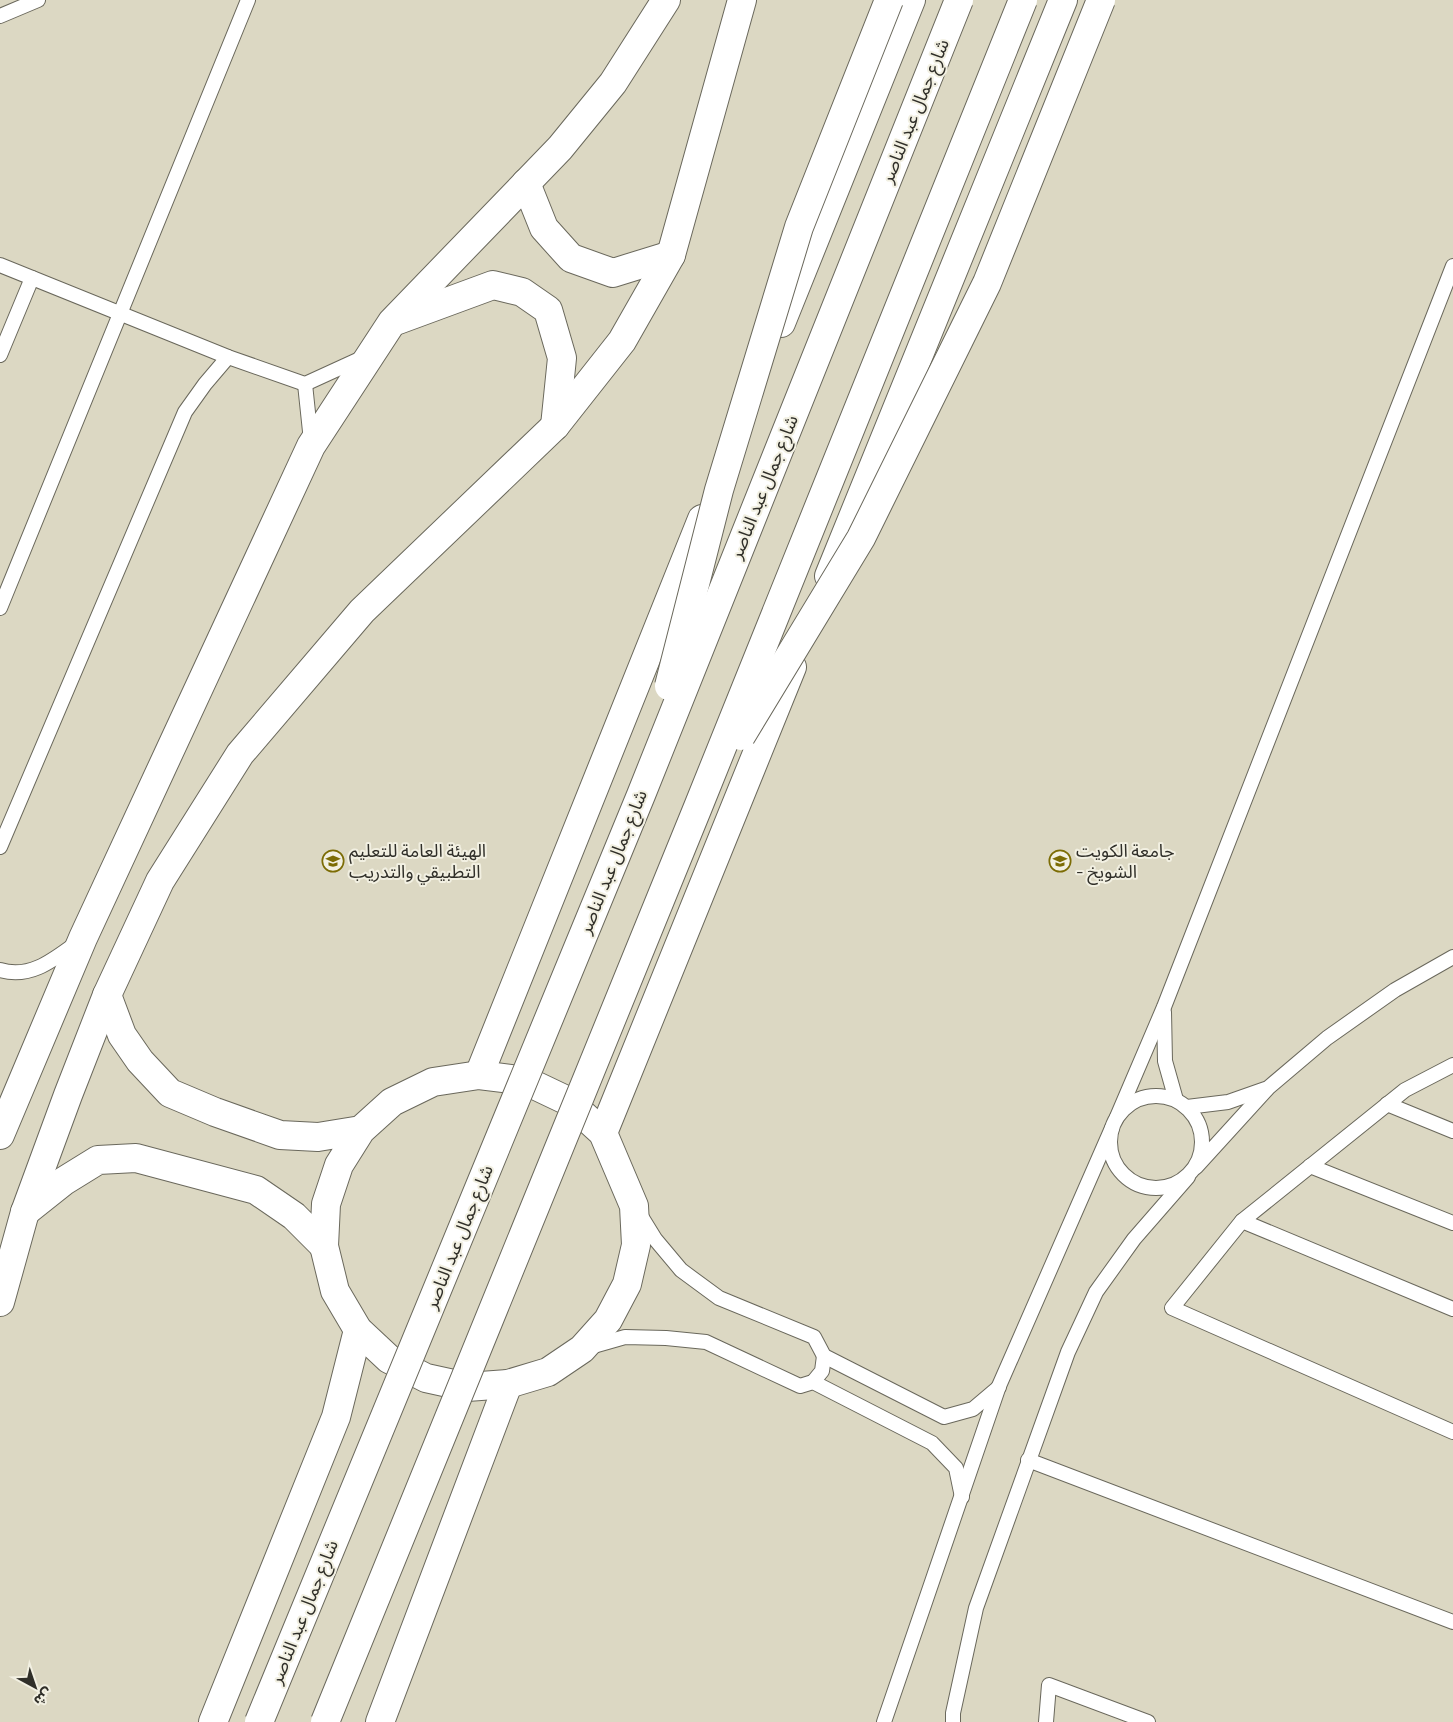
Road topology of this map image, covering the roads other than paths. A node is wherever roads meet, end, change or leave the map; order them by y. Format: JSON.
{"nodes":[{"id":1,"x":38,"y":0,"type":"edge"},
{"id":2,"x":248,"y":0,"type":"edge"},
{"id":3,"x":666,"y":0,"type":"edge"},
{"id":4,"x":742,"y":0,"type":"edge"},
{"id":5,"x":889,"y":0,"type":"edge"},
{"id":6,"x":911,"y":0,"type":"edge"},
{"id":7,"x":959,"y":0,"type":"edge"},
{"id":8,"x":1023,"y":0,"type":"edge"},
{"id":9,"x":1063,"y":0,"type":"edge"},
{"id":10,"x":1101,"y":0,"type":"edge"},
{"id":11,"x":0,"y":16,"type":"edge"},
{"id":12,"x":526,"y":183,"type":"junction"},
{"id":13,"x":671,"y":256,"type":"junction"},
{"id":14,"x":0,"y":265,"type":"edge"},
{"id":15,"x":1453,"y":266,"type":"edge"},
{"id":16,"x":32,"y":278,"type":"junction"},
{"id":17,"x":121,"y":315,"type":"junction"},
{"id":18,"x":392,"y":322,"type":"junction"},
{"id":19,"x":371,"y":354,"type":"junction"},
{"id":20,"x":0,"y":355,"type":"edge"},
{"id":21,"x":228,"y":357,"type":"junction"},
{"id":22,"x":305,"y":384,"type":"junction"},
{"id":23,"x":555,"y":426,"type":"junction"},
{"id":24,"x":312,"y":446,"type":"junction"},
{"id":25,"x":0,"y":608,"type":"edge"},
{"id":26,"x":641,"y":795,"type":"junction"},
{"id":27,"x":698,"y":807,"type":"junction"},
{"id":28,"x":0,"y":847,"type":"edge"},
{"id":29,"x":83,"y":938,"type":"junction"},
{"id":30,"x":1453,"y":957,"type":"edge"},
{"id":31,"x":0,"y":970,"type":"edge"},
{"id":32,"x":107,"y":995,"type":"junction"},
{"id":33,"x":1164,"y":1007,"type":"junction"},
{"id":34,"x":1453,"y":1065,"type":"edge"},
{"id":35,"x":479,"y":1075,"type":"junction"},
{"id":36,"x":1268,"y":1088,"type":"junction"},
{"id":37,"x":1181,"y":1103,"type":"junction"},
{"id":38,"x":1387,"y":1104,"type":"junction"},
{"id":39,"x":1115,"y":1122,"type":"junction"},
{"id":40,"x":361,"y":1130,"type":"junction"},
{"id":41,"x":1453,"y":1131,"type":"edge"},
{"id":42,"x":603,"y":1133,"type":"junction"},
{"id":43,"x":0,"y":1135,"type":"edge"},
{"id":44,"x":1310,"y":1166,"type":"junction"},
{"id":45,"x":1192,"y":1172,"type":"junction"},
{"id":46,"x":634,"y":1206,"type":"junction"},
{"id":47,"x":25,"y":1212,"type":"junction"},
{"id":48,"x":1242,"y":1221,"type":"junction"},
{"id":49,"x":1453,"y":1224,"type":"edge"},
{"id":50,"x":324,"y":1246,"type":"junction"},
{"id":51,"x":0,"y":1302,"type":"edge"},
{"id":52,"x":1453,"y":1309,"type":"edge"},
{"id":53,"x":358,"y":1330,"type":"junction"},
{"id":54,"x":582,"y":1349,"type":"junction"},
{"id":55,"x":824,"y":1356,"type":"junction"},
{"id":56,"x":813,"y":1382,"type":"junction"},
{"id":57,"x":508,"y":1384,"type":"junction"},
{"id":58,"x":1000,"y":1386,"type":"junction"},
{"id":59,"x":1453,"y":1432,"type":"edge"},
{"id":60,"x":1028,"y":1460,"type":"junction"},
{"id":61,"x":962,"y":1498,"type":"junction"},
{"id":62,"x":1453,"y":1622,"type":"edge"},
{"id":63,"x":213,"y":1722,"type":"edge"},
{"id":64,"x":259,"y":1722,"type":"edge"},
{"id":65,"x":325,"y":1722,"type":"edge"},
{"id":66,"x":380,"y":1722,"type":"edge"},
{"id":67,"x":884,"y":1722,"type":"edge"},
{"id":68,"x":953,"y":1722,"type":"edge"},
{"id":69,"x":1046,"y":1722,"type":"edge"},
{"id":70,"x":1148,"y":1722,"type":"edge"}],
"edges":[{"from":1,"to":11,"type":"lane"},
{"from":2,"to":17,"type":"lane"},
{"from":3,"to":12,"type":"main road"},
{"from":4,"to":13,"type":"main road"},
{"from":5,"to":26,"type":"main road","bridge":true},
{"from":6,"to":35,"type":"main road"},
{"from":7,"to":26,"type":"main road","name":"شارع جمال عبد الناصر","bridge":true},
{"from":8,"to":27,"type":"main road","bridge":true},
{"from":9,"to":42,"type":"main road"},
{"from":10,"to":27,"type":"main road","bridge":true},
{"from":12,"to":13,"type":"main road"},
{"from":12,"to":18,"type":"main road"},
{"from":13,"to":23,"type":"main road"},
{"from":14,"to":16,"type":"lane"},
{"from":15,"to":33,"type":"lane"},
{"from":16,"to":17,"type":"lane"},
{"from":16,"to":20,"type":"lane"},
{"from":17,"to":21,"type":"lane"},
{"from":17,"to":25,"type":"lane"},
{"from":18,"to":19,"type":"main road"},
{"from":18,"to":23,"type":"main road"},
{"from":19,"to":22,"type":"lane"},
{"from":19,"to":24,"type":"main road"},
{"from":21,"to":22,"type":"lane"},
{"from":21,"to":28,"type":"lane"},
{"from":22,"to":24,"type":"lane"},
{"from":23,"to":32,"type":"main road"},
{"from":24,"to":29,"type":"main road"},
{"from":26,"to":64,"type":"main road","name":"شارع جمال عبد الناصر","bridge":true},
{"from":27,"to":65,"type":"main road","bridge":true},
{"from":29,"to":31,"type":"lane"},
{"from":29,"to":43,"type":"main road"},
{"from":30,"to":36,"type":"lane"},
{"from":32,"to":40,"type":"main road"},
{"from":32,"to":47,"type":"main road"},
{"from":33,"to":37,"type":"lane"},
{"from":33,"to":39,"type":"lane"},
{"from":34,"to":38,"type":"lane"},
{"from":35,"to":40,"type":"main road"},
{"from":35,"to":42,"type":"main road"},
{"from":36,"to":37,"type":"lane"},
{"from":36,"to":45,"type":"lane"},
{"from":37,"to":39,"type":"lane"},
{"from":37,"to":45,"type":"lane"},
{"from":38,"to":41,"type":"lane"},
{"from":38,"to":44,"type":"lane"},
{"from":39,"to":45,"type":"lane"},
{"from":39,"to":58,"type":"lane"},
{"from":40,"to":50,"type":"main road"},
{"from":42,"to":46,"type":"main road"},
{"from":44,"to":48,"type":"lane"},
{"from":44,"to":49,"type":"lane"},
{"from":45,"to":60,"type":"lane"},
{"from":46,"to":54,"type":"main road"},
{"from":46,"to":55,"type":"lane"},
{"from":47,"to":50,"type":"main road"},
{"from":47,"to":51,"type":"main road"},
{"from":48,"to":52,"type":"lane"},
{"from":48,"to":59,"type":"lane"},
{"from":50,"to":53,"type":"main road"},
{"from":53,"to":57,"type":"main road"},
{"from":53,"to":63,"type":"main road"},
{"from":54,"to":56,"type":"lane"},
{"from":54,"to":57,"type":"main road"},
{"from":55,"to":56,"type":"lane"},
{"from":55,"to":58,"type":"lane"},
{"from":56,"to":61,"type":"lane"},
{"from":57,"to":66,"type":"main road"},
{"from":58,"to":61,"type":"lane"},
{"from":60,"to":62,"type":"lane"},
{"from":60,"to":68,"type":"lane"},
{"from":61,"to":67,"type":"lane"},
{"from":69,"to":70,"type":"lane"}]}
